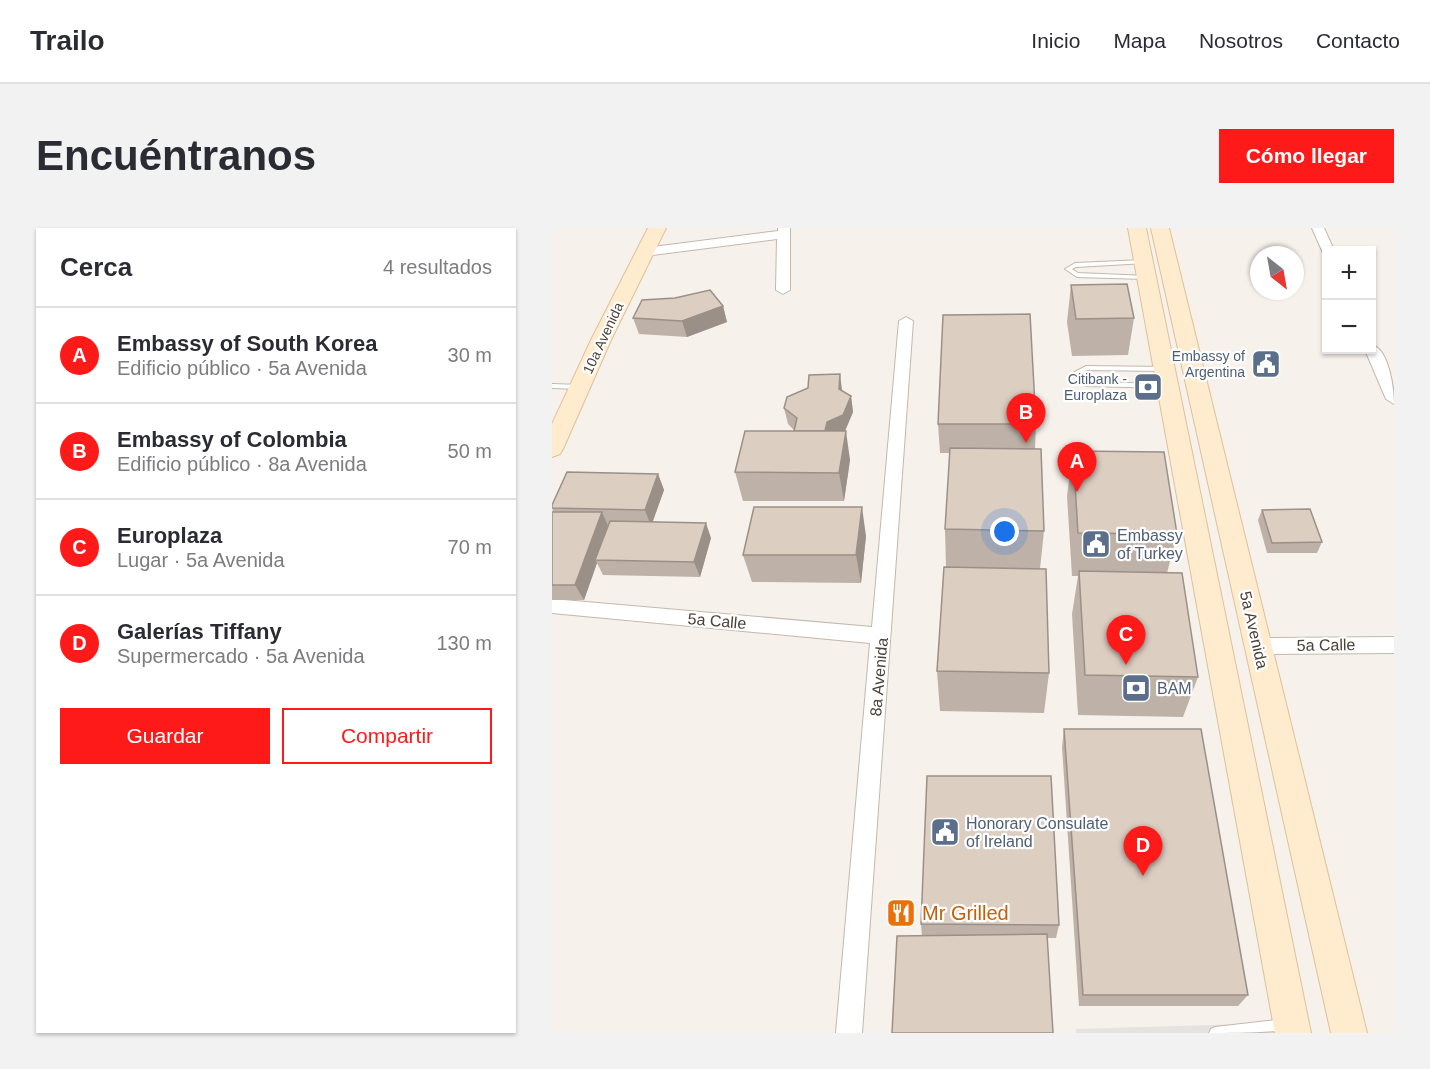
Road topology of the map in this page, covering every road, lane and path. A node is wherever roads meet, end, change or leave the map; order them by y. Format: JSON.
{"nodes":[{"id":1,"x":657,"y":228,"type":"edge"},
{"id":2,"x":1137,"y":228,"type":"edge"},
{"id":3,"x":1160,"y":228,"type":"edge"},
{"id":4,"x":1318,"y":228,"type":"edge"},
{"id":5,"x":784,"y":231,"type":"edge"},
{"id":6,"x":1326,"y":246,"type":"edge"},
{"id":7,"x":645,"y":252,"type":"junction"},
{"id":8,"x":1145,"y":269,"type":"junction"},
{"id":9,"x":783,"y":290,"type":"dead end"},
{"id":10,"x":906,"y":321,"type":"dead end"},
{"id":11,"x":1373,"y":354,"type":"edge"},
{"id":12,"x":1166,"y":377,"type":"junction"},
{"id":13,"x":552,"y":386,"type":"edge"},
{"id":14,"x":580,"y":387,"type":"junction"},
{"id":15,"x":1394,"y":399,"type":"edge"},
{"id":16,"x":558,"y":424,"type":"edge"},
{"id":17,"x":552,"y":449,"type":"edge"},
{"id":18,"x":552,"y":606,"type":"edge"},
{"id":19,"x":882,"y":636,"type":"junction"},
{"id":20,"x":1394,"y":645,"type":"edge"},
{"id":21,"x":1258,"y":646,"type":"junction"},
{"id":22,"x":1292,"y":1029,"type":"edge"},
{"id":23,"x":849,"y":1033,"type":"edge"},
{"id":24,"x":1220,"y":1033,"type":"edge"},
{"id":25,"x":1349,"y":1033,"type":"edge"}],
"edges":[{"from":1,"to":7,"type":"street","name":"10a Avenida"},
{"from":2,"to":8,"type":"street"},
{"from":3,"to":21,"type":"street","name":"5a Avenida"},
{"from":4,"to":6,"type":"street"},
{"from":5,"to":7,"type":"street"},
{"from":5,"to":9,"type":"street"},
{"from":7,"to":14,"type":"street","name":"10a Avenida"},
{"from":8,"to":8,"type":"lane"},
{"from":8,"to":12,"type":"street"},
{"from":10,"to":19,"type":"street","name":"8a Avenida"},
{"from":11,"to":15,"type":"street"},
{"from":12,"to":12,"type":"lane"},
{"from":12,"to":22,"type":"street"},
{"from":13,"to":14,"type":"lane"},
{"from":14,"to":16,"type":"street","name":"10a Avenida"},
{"from":16,"to":17,"type":"street","name":"10a Avenida"},
{"from":18,"to":19,"type":"street","name":"5a Calle"},
{"from":19,"to":23,"type":"street","name":"8a Avenida"},
{"from":20,"to":21,"type":"street","name":"5a Calle"},
{"from":21,"to":25,"type":"street","name":"5a Avenida"},
{"from":22,"to":24,"type":"lane"}]}
